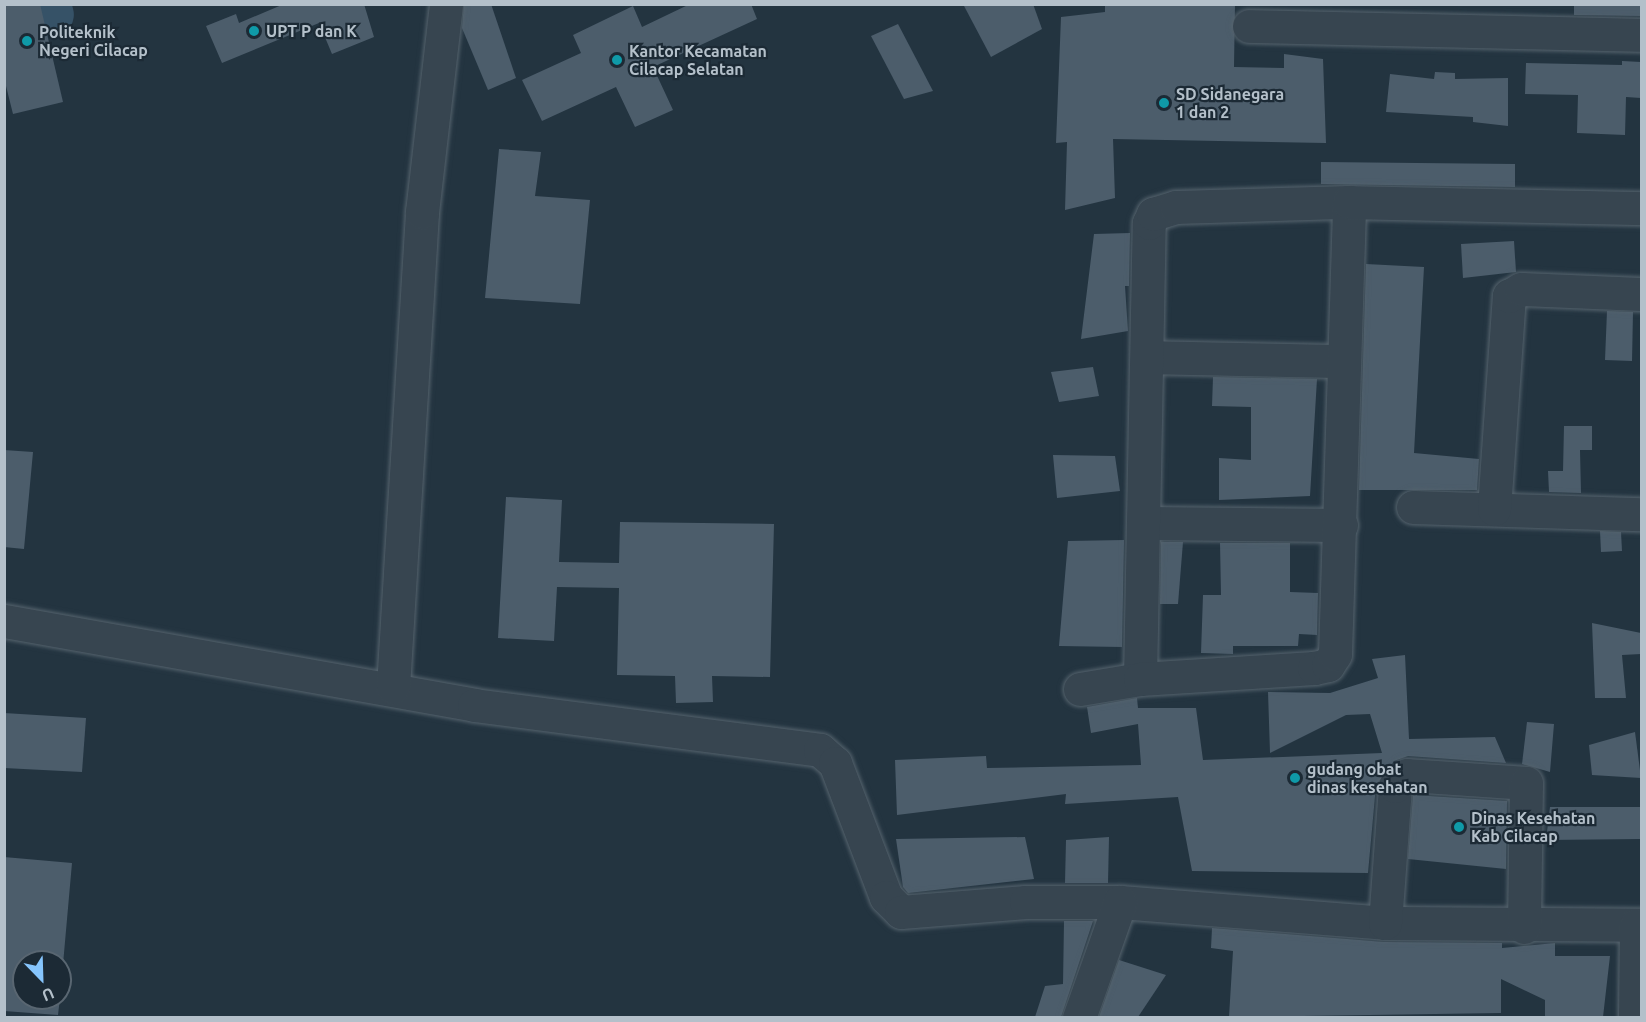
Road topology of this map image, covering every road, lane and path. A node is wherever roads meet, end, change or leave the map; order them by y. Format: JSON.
{"nodes":[{"id":1,"x":446,"y":4,"type":"edge"},
{"id":2,"x":1250,"y":26,"type":"dead end"},
{"id":3,"x":1641,"y":35,"type":"edge"},
{"id":4,"x":1349,"y":202,"type":"junction"},
{"id":5,"x":1641,"y":208,"type":"edge"},
{"id":6,"x":1641,"y":294,"type":"edge"},
{"id":7,"x":1147,"y":357,"type":"junction"},
{"id":8,"x":1343,"y":361,"type":"junction"},
{"id":9,"x":1413,"y":507,"type":"dead end"},
{"id":10,"x":1494,"y":509,"type":"junction"},
{"id":11,"x":1641,"y":514,"type":"edge"},
{"id":12,"x":1146,"y":523,"type":"junction"},
{"id":13,"x":1341,"y":525,"type":"junction"},
{"id":14,"x":4,"y":621,"type":"edge"},
{"id":15,"x":1140,"y":679,"type":"junction"},
{"id":16,"x":393,"y":687,"type":"junction"},
{"id":17,"x":1080,"y":689,"type":"dead end"},
{"id":18,"x":1120,"y":902,"type":"junction"},
{"id":19,"x":1385,"y":923,"type":"junction"},
{"id":20,"x":1639,"y":925,"type":"edge"},
{"id":21,"x":1524,"y":927,"type":"junction"},
{"id":22,"x":1078,"y":1017,"type":"edge"},
{"id":23,"x":1635,"y":1017,"type":"edge"}],
"edges":[{"from":1,"to":16,"type":"street"},
{"from":2,"to":3,"type":"street"},
{"from":4,"to":5,"type":"street"},
{"from":4,"to":7,"type":"street"},
{"from":4,"to":8,"type":"street"},
{"from":6,"to":10,"type":"street"},
{"from":7,"to":8,"type":"street"},
{"from":7,"to":12,"type":"street"},
{"from":8,"to":13,"type":"street"},
{"from":9,"to":10,"type":"street"},
{"from":10,"to":11,"type":"street"},
{"from":12,"to":13,"type":"street"},
{"from":12,"to":15,"type":"street"},
{"from":13,"to":15,"type":"street"},
{"from":14,"to":16,"type":"street"},
{"from":15,"to":17,"type":"street"},
{"from":16,"to":18,"type":"street"},
{"from":18,"to":19,"type":"street"},
{"from":18,"to":22,"type":"street"},
{"from":19,"to":21,"type":"street"},
{"from":19,"to":21,"type":"street"},
{"from":20,"to":21,"type":"street"},
{"from":20,"to":23,"type":"street"}]}
